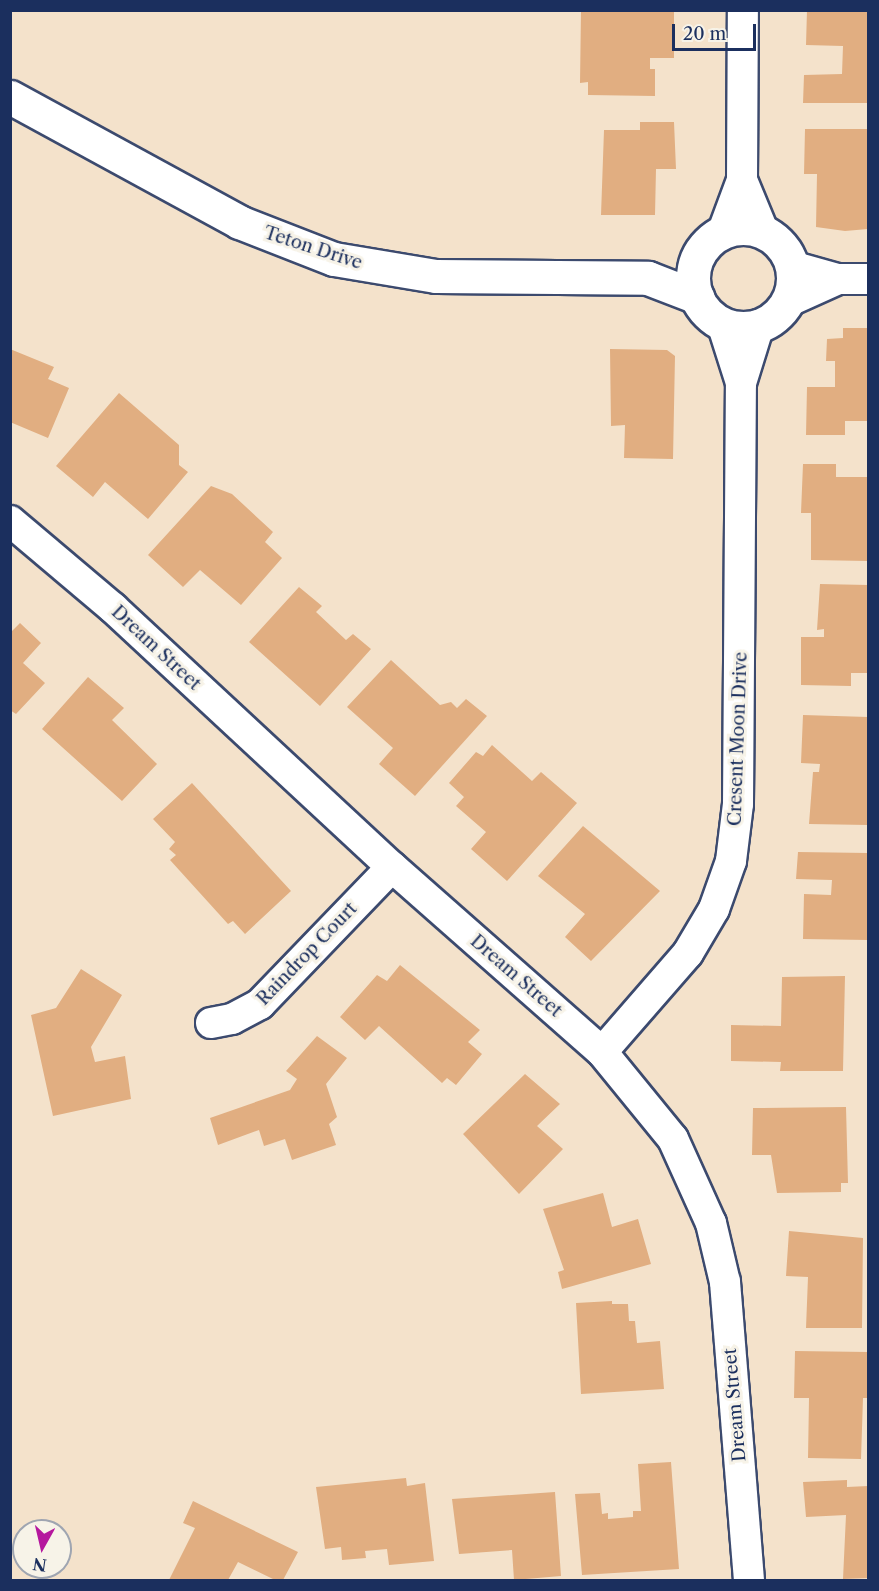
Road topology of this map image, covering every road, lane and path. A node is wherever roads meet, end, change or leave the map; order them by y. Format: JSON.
{"nodes":[{"id":1,"x":743,"y":10,"type":"edge"},
{"id":2,"x":10,"y":97,"type":"edge"},
{"id":3,"x":742,"y":180,"type":"junction"},
{"id":4,"x":764,"y":233,"type":"junction"},
{"id":5,"x":722,"y":234,"type":"junction"},
{"id":6,"x":697,"y":260,"type":"junction"},
{"id":7,"x":791,"y":266,"type":"junction"},
{"id":8,"x":648,"y":278,"type":"junction"},
{"id":9,"x":838,"y":279,"type":"junction"},
{"id":10,"x":868,"y":279,"type":"edge"},
{"id":11,"x":697,"y":297,"type":"junction"},
{"id":12,"x":787,"y":302,"type":"junction"},
{"id":13,"x":722,"y":323,"type":"junction"},
{"id":14,"x":759,"y":325,"type":"junction"},
{"id":15,"x":741,"y":383,"type":"junction"},
{"id":16,"x":10,"y":521,"type":"edge"},
{"id":17,"x":392,"y":867,"type":"junction"},
{"id":18,"x":211,"y":1023,"type":"dead end"},
{"id":19,"x":602,"y":1052,"type":"junction"},
{"id":20,"x":749,"y":1581,"type":"edge"}],
"edges":[{"from":1,"to":3,"type":"street"},
{"from":2,"to":8,"type":"street","name":"Teton Drive"},
{"from":3,"to":4,"type":"street"},
{"from":3,"to":5,"type":"street"},
{"from":4,"to":5,"type":"street"},
{"from":4,"to":7,"type":"street"},
{"from":5,"to":6,"type":"street"},
{"from":6,"to":8,"type":"street","name":"Teton Drive"},
{"from":6,"to":11,"type":"street"},
{"from":7,"to":9,"type":"street"},
{"from":7,"to":12,"type":"street"},
{"from":8,"to":11,"type":"street","name":"Teton Drive"},
{"from":9,"to":10,"type":"street"},
{"from":9,"to":12,"type":"street"},
{"from":11,"to":13,"type":"street"},
{"from":12,"to":14,"type":"street"},
{"from":13,"to":14,"type":"street"},
{"from":13,"to":15,"type":"street","name":"Cresent Moon Drive"},
{"from":14,"to":15,"type":"street","name":"Cresent Moon Drive"},
{"from":15,"to":19,"type":"street","name":"Cresent Moon Drive"},
{"from":16,"to":17,"type":"street","name":"Dream Street"},
{"from":17,"to":18,"type":"street","name":"Raindrop Court"},
{"from":17,"to":19,"type":"street","name":"Dream Street"},
{"from":19,"to":20,"type":"street","name":"Dream Street"}]}
